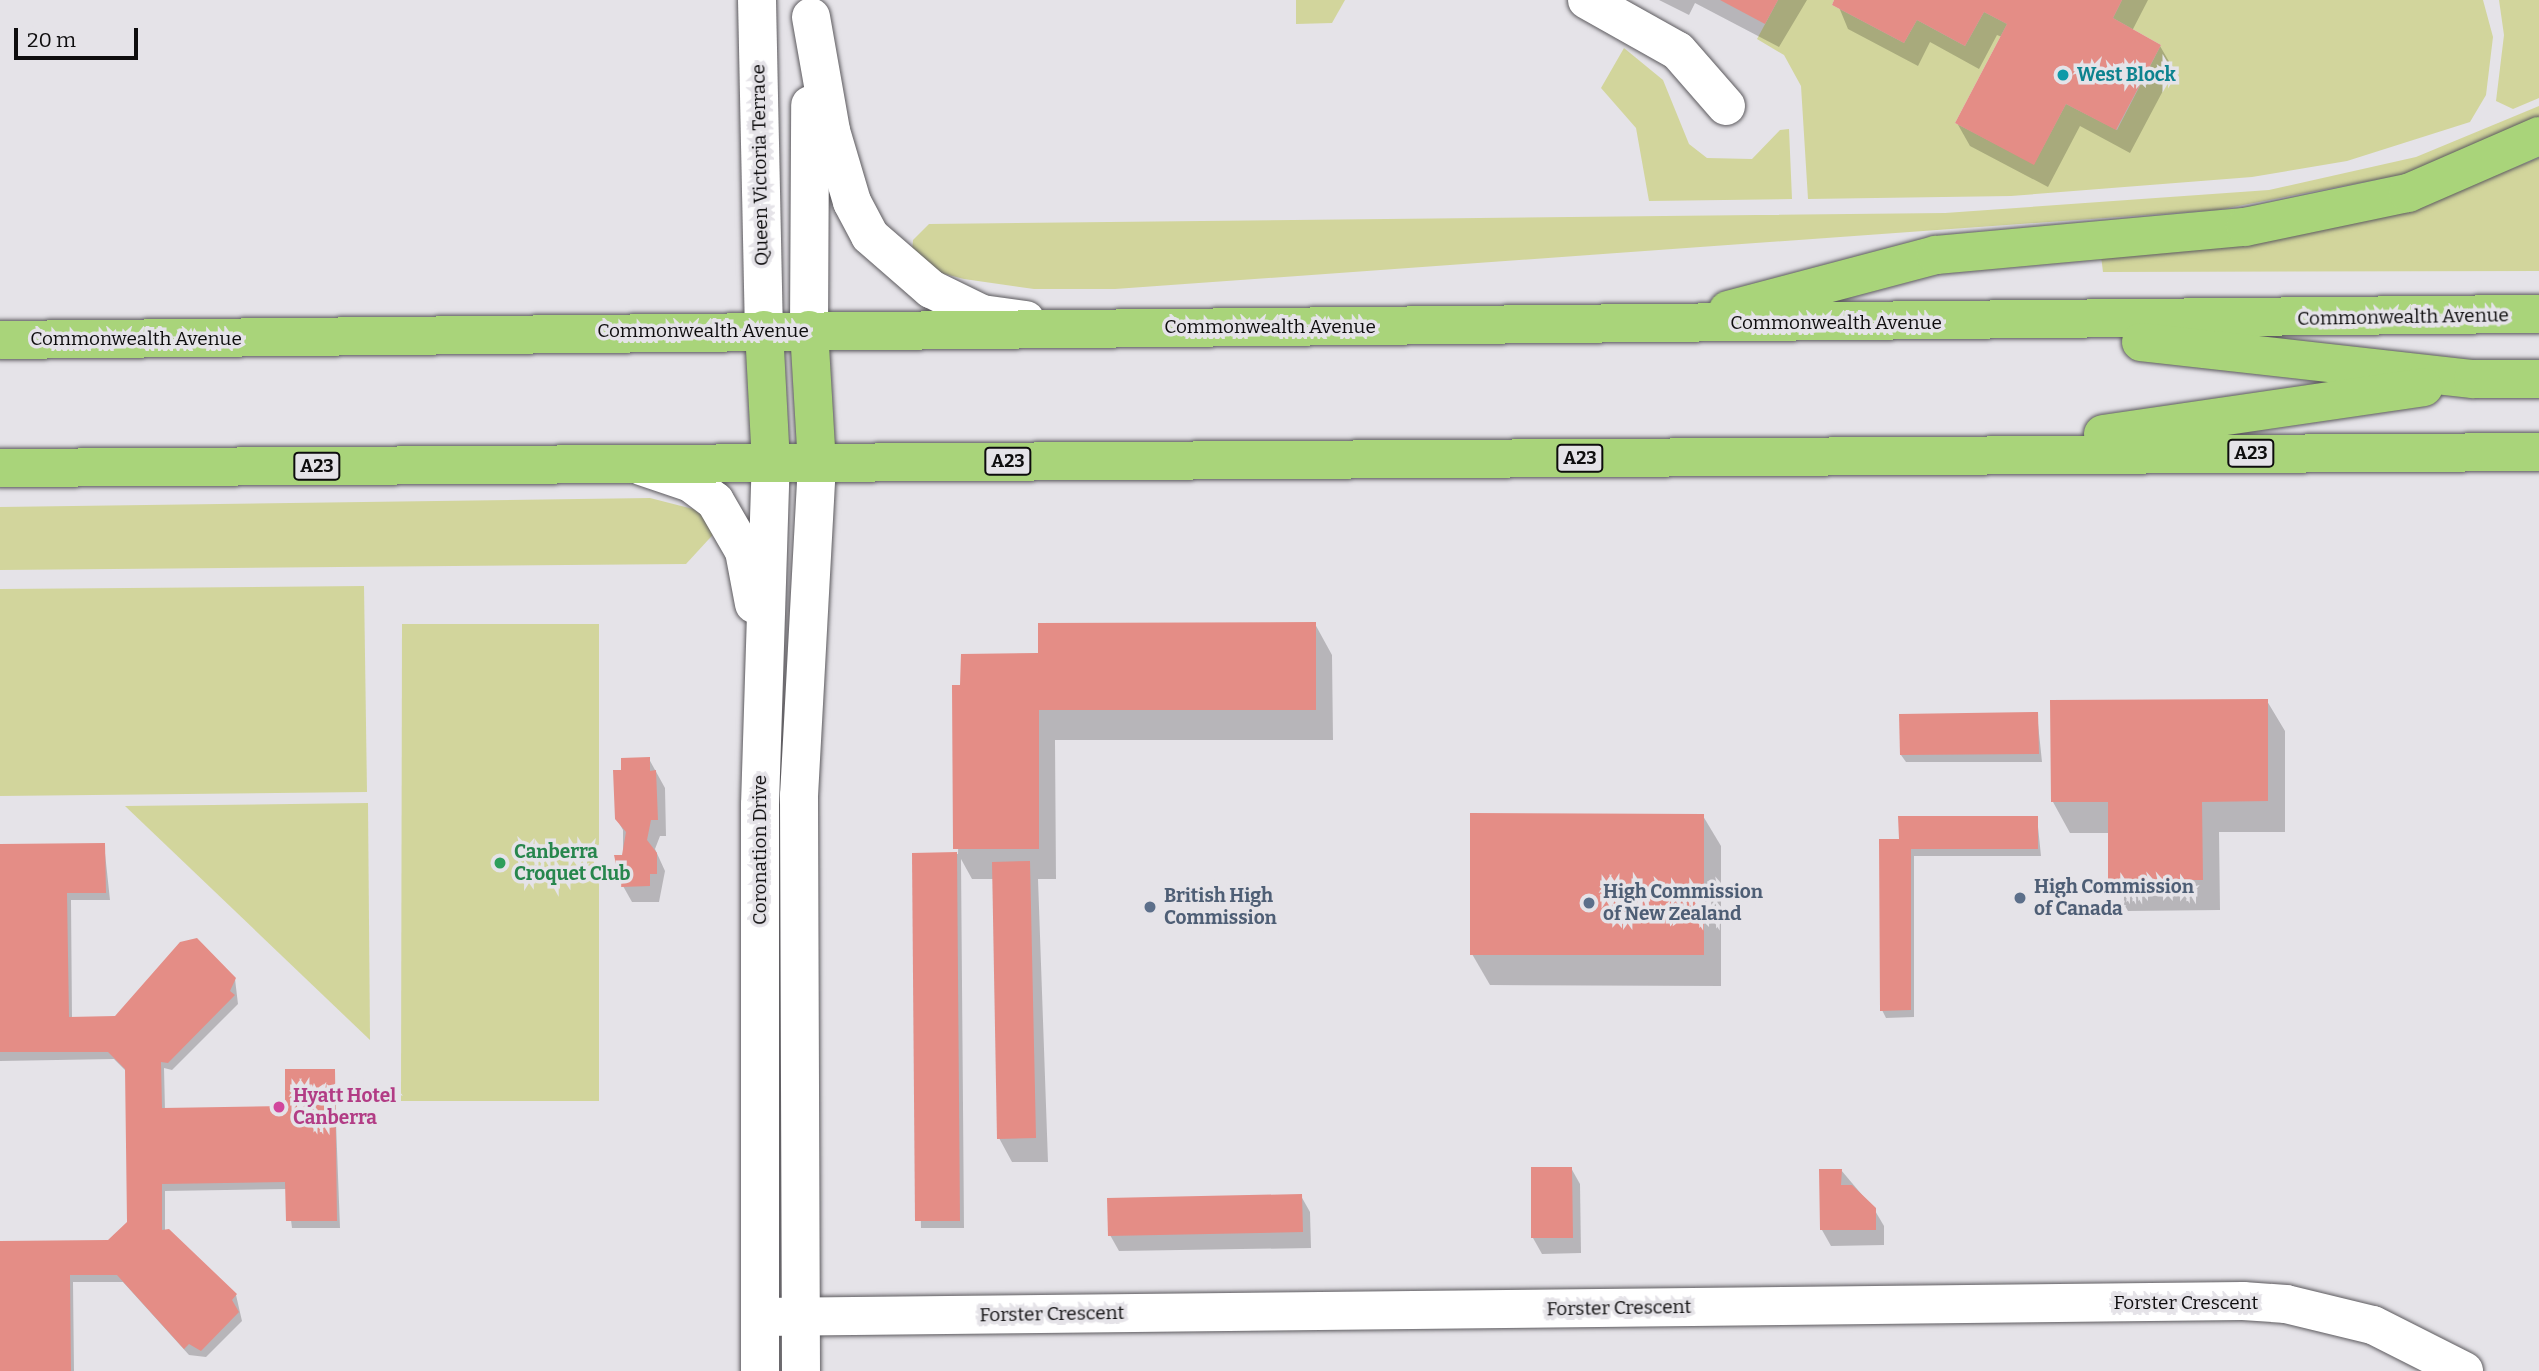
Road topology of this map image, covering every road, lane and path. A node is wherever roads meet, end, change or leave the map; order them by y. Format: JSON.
{"nodes":[{"id":1,"x":757,"y":0,"type":"edge"},
{"id":2,"x":1587,"y":0,"type":"edge"},
{"id":3,"x":811,"y":8,"type":"edge"},
{"id":4,"x":1726,"y":106,"type":"dead end"},
{"id":5,"x":2539,"y":136,"type":"edge"},
{"id":6,"x":2539,"y":313,"type":"edge"},
{"id":7,"x":1968,"y":323,"type":"junction"},
{"id":8,"x":1676,"y":324,"type":"junction"},
{"id":9,"x":1091,"y":328,"type":"junction"},
{"id":10,"x":764,"y":330,"type":"junction"},
{"id":11,"x":810,"y":330,"type":"junction"},
{"id":12,"x":0,"y":340,"type":"edge"},
{"id":13,"x":2539,"y":379,"type":"edge"},
{"id":14,"x":2450,"y":380,"type":"junction"},
{"id":15,"x":2539,"y":452,"type":"edge"},
{"id":16,"x":1962,"y":454,"type":"junction"},
{"id":17,"x":771,"y":462,"type":"junction"},
{"id":18,"x":817,"y":463,"type":"junction"},
{"id":19,"x":634,"y":464,"type":"junction"},
{"id":20,"x":0,"y":468,"type":"edge"},
{"id":21,"x":762,"y":683,"type":"junction"},
{"id":22,"x":760,"y":1317,"type":"junction"},
{"id":23,"x":802,"y":1317,"type":"junction"},
{"id":24,"x":760,"y":1371,"type":"edge"},
{"id":25,"x":801,"y":1371,"type":"edge"},
{"id":26,"x":2464,"y":1371,"type":"edge"}],
"edges":[{"from":1,"to":10,"type":"street","name":"Queen Victoria Terrace"},
{"from":2,"to":4,"type":"street"},
{"from":3,"to":9,"type":"street"},
{"from":3,"to":11,"type":"street"},
{"from":5,"to":8,"type":"highway"},
{"from":6,"to":7,"type":"highway","name":"Commonwealth Avenue"},
{"from":7,"to":8,"type":"highway","name":"Commonwealth Avenue"},
{"from":7,"to":14,"type":"highway"},
{"from":8,"to":9,"type":"highway","name":"Commonwealth Avenue"},
{"from":9,"to":11,"type":"highway","name":"Commonwealth Avenue"},
{"from":10,"to":11,"type":"highway","name":"Commonwealth Avenue"},
{"from":10,"to":12,"type":"highway","name":"Commonwealth Avenue"},
{"from":10,"to":17,"type":"highway","name":"Coronation Drive"},
{"from":11,"to":18,"type":"highway","name":"Coronation Drive"},
{"from":13,"to":14,"type":"highway"},
{"from":14,"to":16,"type":"highway"},
{"from":15,"to":16,"type":"highway","number":"A23"},
{"from":16,"to":18,"type":"highway","number":"A23"},
{"from":17,"to":18,"type":"highway","number":"A23"},
{"from":17,"to":19,"type":"highway","number":"A23"},
{"from":17,"to":21,"type":"street","name":"Coronation Drive"},
{"from":18,"to":23,"type":"street","name":"Coronation Drive"},
{"from":19,"to":20,"type":"highway","number":"A23"},
{"from":19,"to":21,"type":"street"},
{"from":21,"to":22,"type":"street","name":"Coronation Drive"},
{"from":22,"to":23,"type":"street","name":"Forster Crescent"},
{"from":22,"to":24,"type":"street","name":"Coronation Drive"},
{"from":23,"to":25,"type":"street","name":"Coronation Drive"},
{"from":23,"to":26,"type":"street","name":"Forster Crescent"}]}
